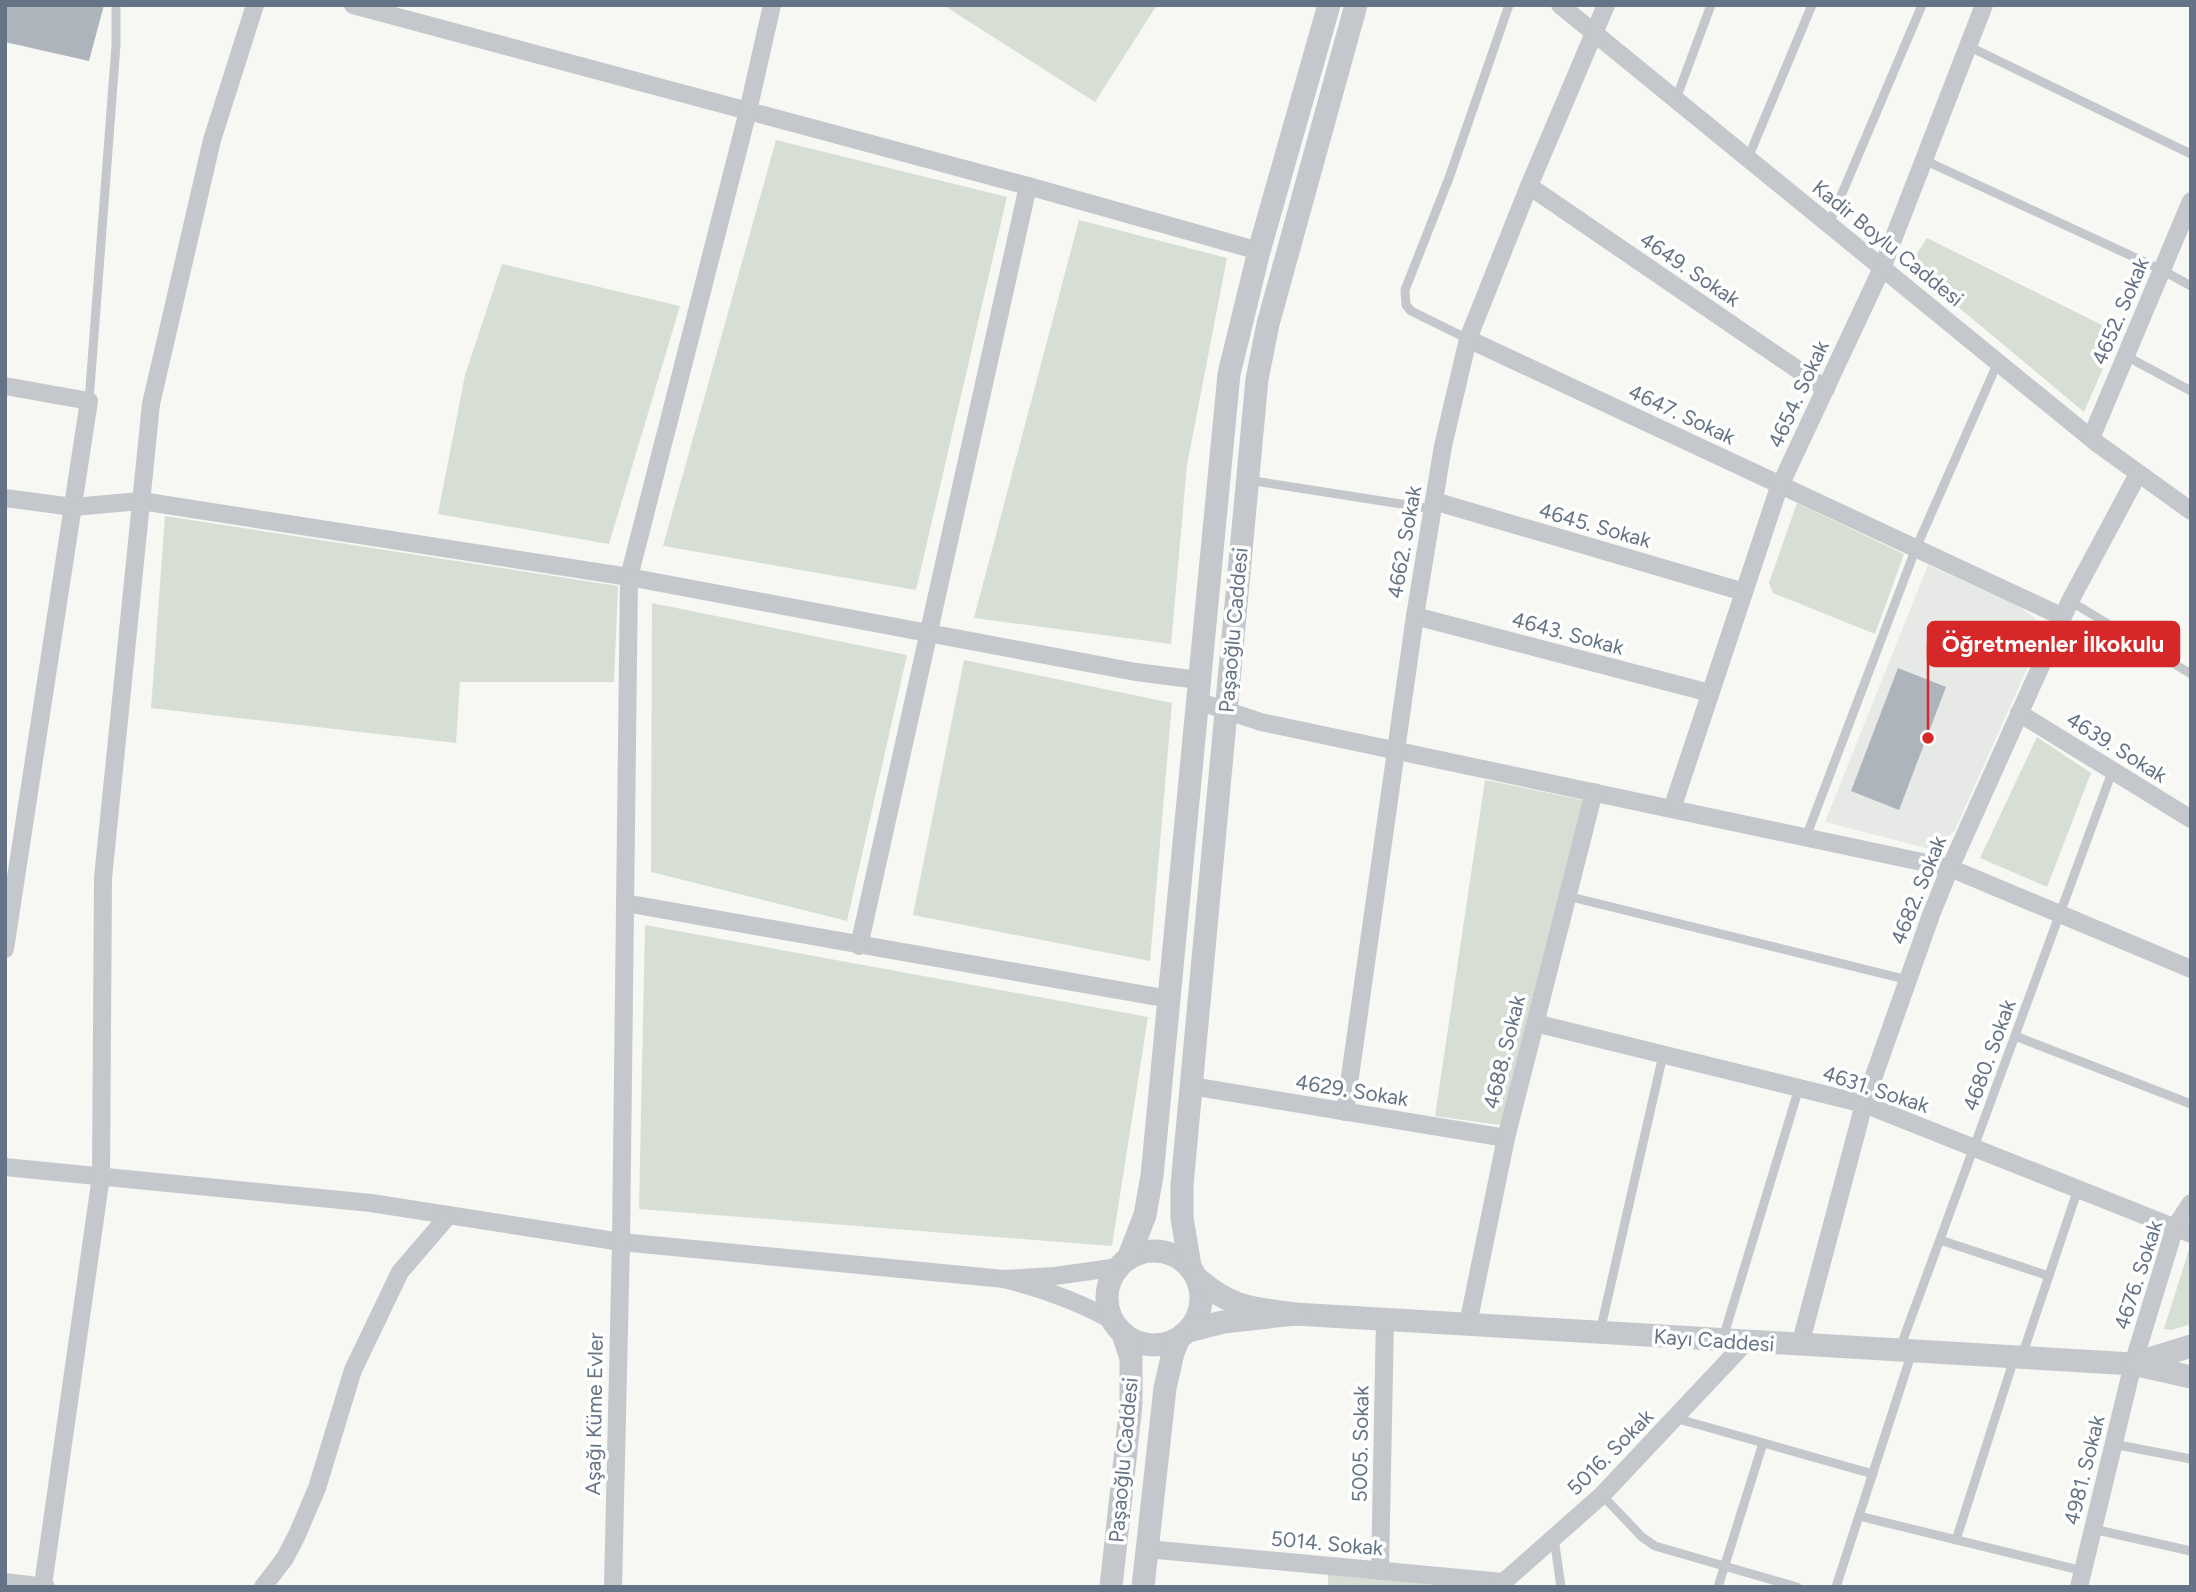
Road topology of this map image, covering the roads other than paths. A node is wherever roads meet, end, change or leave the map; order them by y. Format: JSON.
{"nodes":[{"id":1,"x":116,"y":5,"type":"edge"},
{"id":2,"x":255,"y":5,"type":"edge"},
{"id":3,"x":353,"y":5,"type":"edge"},
{"id":4,"x":772,"y":5,"type":"edge"},
{"id":5,"x":1329,"y":5,"type":"edge"},
{"id":6,"x":1356,"y":5,"type":"edge"},
{"id":7,"x":1509,"y":5,"type":"edge"},
{"id":8,"x":1560,"y":5,"type":"edge"},
{"id":9,"x":1606,"y":5,"type":"edge"},
{"id":10,"x":1711,"y":5,"type":"edge"},
{"id":11,"x":1812,"y":5,"type":"edge"},
{"id":12,"x":1922,"y":5,"type":"edge"},
{"id":13,"x":1984,"y":5,"type":"edge"},
{"id":14,"x":1595,"y":34,"type":"junction"},
{"id":15,"x":1968,"y":46,"type":"junction"},
{"id":16,"x":1675,"y":99,"type":"junction"},
{"id":17,"x":748,"y":111,"type":"junction"},
{"id":18,"x":2191,"y":154,"type":"edge"},
{"id":19,"x":1748,"y":158,"type":"junction"},
{"id":20,"x":1924,"y":160,"type":"junction"},
{"id":21,"x":1028,"y":186,"type":"junction"},
{"id":22,"x":1529,"y":186,"type":"junction"},
{"id":23,"x":2189,"y":212,"type":"edge"},
{"id":24,"x":1829,"y":224,"type":"junction"},
{"id":25,"x":1259,"y":251,"type":"junction"},
{"id":26,"x":1882,"y":268,"type":"junction"},
{"id":27,"x":2162,"y":270,"type":"junction"},
{"id":28,"x":2191,"y":286,"type":"edge"},
{"id":29,"x":1468,"y":339,"type":"junction"},
{"id":30,"x":2126,"y":356,"type":"junction"},
{"id":31,"x":1998,"y":362,"type":"junction"},
{"id":32,"x":5,"y":386,"type":"edge"},
{"id":33,"x":1826,"y":389,"type":"junction"},
{"id":34,"x":2191,"y":391,"type":"edge"},
{"id":35,"x":89,"y":401,"type":"junction"},
{"id":36,"x":2091,"y":438,"type":"junction"},
{"id":37,"x":2138,"y":474,"type":"junction"},
{"id":38,"x":1247,"y":480,"type":"junction"},
{"id":39,"x":1780,"y":485,"type":"junction"},
{"id":40,"x":5,"y":498,"type":"edge"},
{"id":41,"x":141,"y":501,"type":"junction"},
{"id":42,"x":1433,"y":505,"type":"junction"},
{"id":43,"x":72,"y":507,"type":"junction"},
{"id":44,"x":2191,"y":511,"type":"edge"},
{"id":45,"x":1916,"y":548,"type":"junction"},
{"id":46,"x":629,"y":578,"type":"junction"},
{"id":47,"x":1744,"y":592,"type":"junction"},
{"id":48,"x":2067,"y":609,"type":"junction"},
{"id":49,"x":1415,"y":616,"type":"junction"},
{"id":50,"x":928,"y":634,"type":"junction"},
{"id":51,"x":2191,"y":674,"type":"edge"},
{"id":52,"x":1198,"y":691,"type":"junction"},
{"id":53,"x":1710,"y":694,"type":"junction"},
{"id":54,"x":1225,"y":711,"type":"junction"},
{"id":55,"x":2019,"y":713,"type":"junction"},
{"id":56,"x":1395,"y":750,"type":"junction"},
{"id":57,"x":2112,"y":772,"type":"junction"},
{"id":58,"x":1594,"y":792,"type":"junction"},
{"id":59,"x":1672,"y":809,"type":"junction"},
{"id":60,"x":2191,"y":819,"type":"edge"},
{"id":61,"x":1805,"y":837,"type":"junction"},
{"id":62,"x":1950,"y":868,"type":"junction"},
{"id":63,"x":1567,"y":896,"type":"junction"},
{"id":64,"x":625,"y":903,"type":"junction"},
{"id":65,"x":2060,"y":914,"type":"junction"},
{"id":66,"x":859,"y":946,"type":"junction"},
{"id":67,"x":5,"y":949,"type":"edge"},
{"id":68,"x":2191,"y":968,"type":"edge"},
{"id":69,"x":1908,"y":980,"type":"junction"},
{"id":70,"x":1169,"y":999,"type":"junction"},
{"id":71,"x":1535,"y":1023,"type":"junction"},
{"id":72,"x":2015,"y":1036,"type":"junction"},
{"id":73,"x":1663,"y":1055,"type":"junction"},
{"id":74,"x":1191,"y":1086,"type":"junction"},
{"id":75,"x":1799,"y":1088,"type":"junction"},
{"id":76,"x":1864,"y":1104,"type":"junction"},
{"id":77,"x":2191,"y":1104,"type":"edge"},
{"id":78,"x":1345,"y":1112,"type":"junction"},
{"id":79,"x":1506,"y":1138,"type":"junction"},
{"id":80,"x":1974,"y":1148,"type":"junction"},
{"id":81,"x":5,"y":1167,"type":"edge"},
{"id":82,"x":101,"y":1177,"type":"junction"},
{"id":83,"x":2078,"y":1189,"type":"junction"},
{"id":84,"x":2191,"y":1203,"type":"edge"},
{"id":85,"x":449,"y":1215,"type":"junction"},
{"id":86,"x":2183,"y":1230,"type":"edge"},
{"id":87,"x":1940,"y":1240,"type":"junction"},
{"id":88,"x":621,"y":1242,"type":"junction"},
{"id":89,"x":1124,"y":1263,"type":"junction"},
{"id":90,"x":1194,"y":1272,"type":"junction"},
{"id":91,"x":2049,"y":1276,"type":"junction"},
{"id":92,"x":1004,"y":1279,"type":"junction"},
{"id":93,"x":1295,"y":1314,"type":"junction"},
{"id":94,"x":1385,"y":1319,"type":"junction"},
{"id":95,"x":1468,"y":1324,"type":"junction"},
{"id":96,"x":1118,"y":1327,"type":"junction"},
{"id":97,"x":1600,"y":1332,"type":"junction"},
{"id":98,"x":1183,"y":1334,"type":"junction"},
{"id":99,"x":1723,"y":1340,"type":"junction"},
{"id":100,"x":1746,"y":1342,"type":"junction"},
{"id":101,"x":1800,"y":1345,"type":"junction"},
{"id":102,"x":2191,"y":1346,"type":"edge"},
{"id":103,"x":1906,"y":1352,"type":"junction"},
{"id":104,"x":2017,"y":1359,"type":"junction"},
{"id":105,"x":2133,"y":1364,"type":"junction"},
{"id":106,"x":2191,"y":1377,"type":"edge"},
{"id":107,"x":1675,"y":1418,"type":"junction"},
{"id":108,"x":1763,"y":1443,"type":"junction"},
{"id":109,"x":2113,"y":1444,"type":"junction"},
{"id":110,"x":2191,"y":1459,"type":"edge"},
{"id":111,"x":1872,"y":1474,"type":"junction"},
{"id":112,"x":1602,"y":1495,"type":"junction"},
{"id":113,"x":1859,"y":1516,"type":"junction"},
{"id":114,"x":2093,"y":1529,"type":"junction"},
{"id":115,"x":1554,"y":1538,"type":"junction"},
{"id":116,"x":1956,"y":1540,"type":"junction"},
{"id":117,"x":1147,"y":1549,"type":"junction"},
{"id":118,"x":2191,"y":1551,"type":"edge"},
{"id":119,"x":1725,"y":1566,"type":"junction"},
{"id":120,"x":1380,"y":1571,"type":"junction"},
{"id":121,"x":2081,"y":1579,"type":"edge"},
{"id":122,"x":5,"y":1582,"type":"edge"},
{"id":123,"x":1501,"y":1585,"type":"edge"},
{"id":124,"x":45,"y":1586,"type":"edge"},
{"id":125,"x":263,"y":1587,"type":"edge"},
{"id":126,"x":613,"y":1587,"type":"edge"},
{"id":127,"x":1111,"y":1587,"type":"edge"},
{"id":128,"x":1143,"y":1587,"type":"edge"},
{"id":129,"x":1561,"y":1587,"type":"edge"},
{"id":130,"x":1718,"y":1587,"type":"edge"},
{"id":131,"x":1797,"y":1587,"type":"edge"},
{"id":132,"x":1836,"y":1587,"type":"edge"}],
"edges":[{"from":1,"to":35,"type":"lane"},
{"from":2,"to":41,"type":"street"},
{"from":3,"to":17,"type":"street"},
{"from":4,"to":17,"type":"street","name":"Aşağı Küme Evler"},
{"from":5,"to":25,"type":"street","name":"Paşaoğlu Caddesi"},
{"from":6,"to":38,"type":"street","name":"Paşaoğlu Caddesi"},
{"from":7,"to":29,"type":"lane","name":"4647. Sokak"},
{"from":8,"to":14,"type":"street","name":"Kadir Boylu Caddesi"},
{"from":9,"to":14,"type":"street","name":"4662. Sokak"},
{"from":10,"to":16,"type":"lane"},
{"from":11,"to":19,"type":"lane"},
{"from":12,"to":24,"type":"lane"},
{"from":13,"to":15,"type":"street","name":"4654. Sokak"},
{"from":14,"to":16,"type":"street","name":"Kadir Boylu Caddesi"},
{"from":14,"to":22,"type":"street","name":"4662. Sokak"},
{"from":15,"to":18,"type":"lane"},
{"from":15,"to":20,"type":"street","name":"4654. Sokak"},
{"from":16,"to":19,"type":"street","name":"Kadir Boylu Caddesi"},
{"from":17,"to":21,"type":"street"},
{"from":17,"to":46,"type":"street","name":"Aşağı Küme Evler"},
{"from":19,"to":24,"type":"street","name":"Kadir Boylu Caddesi"},
{"from":20,"to":26,"type":"street","name":"4654. Sokak"},
{"from":20,"to":27,"type":"lane"},
{"from":21,"to":25,"type":"street"},
{"from":21,"to":50,"type":"street"},
{"from":22,"to":29,"type":"street","name":"4662. Sokak"},
{"from":22,"to":33,"type":"street","name":"4649. Sokak"},
{"from":23,"to":27,"type":"street","name":"4652. Sokak"},
{"from":24,"to":26,"type":"street","name":"Kadir Boylu Caddesi"},
{"from":25,"to":52,"type":"street","name":"Paşaoğlu Caddesi"},
{"from":26,"to":31,"type":"street","name":"Kadir Boylu Caddesi"},
{"from":26,"to":33,"type":"street","name":"4654. Sokak"},
{"from":27,"to":28,"type":"lane"},
{"from":27,"to":30,"type":"street","name":"4652. Sokak"},
{"from":29,"to":39,"type":"street","name":"4647. Sokak"},
{"from":29,"to":42,"type":"street","name":"4662. Sokak"},
{"from":30,"to":34,"type":"lane"},
{"from":30,"to":36,"type":"street","name":"4652. Sokak"},
{"from":31,"to":36,"type":"street","name":"Kadir Boylu Caddesi"},
{"from":31,"to":45,"type":"lane"},
{"from":32,"to":35,"type":"street"},
{"from":33,"to":39,"type":"street","name":"4654. Sokak"},
{"from":35,"to":43,"type":"street"},
{"from":36,"to":37,"type":"street","name":"Kadir Boylu Caddesi"},
{"from":37,"to":44,"type":"street","name":"Kadir Boylu Caddesi"},
{"from":37,"to":48,"type":"street","name":"4682. Sokak"},
{"from":38,"to":42,"type":"lane","name":"4645. Sokak"},
{"from":38,"to":54,"type":"street","name":"Paşaoğlu Caddesi"},
{"from":39,"to":45,"type":"street","name":"4647. Sokak"},
{"from":39,"to":47,"type":"street","name":"4654. Sokak"},
{"from":40,"to":43,"type":"street"},
{"from":41,"to":43,"type":"street"},
{"from":41,"to":46,"type":"street"},
{"from":41,"to":82,"type":"street"},
{"from":42,"to":47,"type":"street","name":"4645. Sokak"},
{"from":42,"to":49,"type":"street","name":"4662. Sokak"},
{"from":43,"to":67,"type":"street"},
{"from":45,"to":48,"type":"street","name":"4647. Sokak"},
{"from":45,"to":61,"type":"lane"},
{"from":46,"to":50,"type":"street"},
{"from":46,"to":64,"type":"street","name":"Aşağı Küme Evler"},
{"from":47,"to":53,"type":"street","name":"4654. Sokak"},
{"from":48,"to":51,"type":"lane"},
{"from":48,"to":55,"type":"street","name":"4682. Sokak"},
{"from":49,"to":53,"type":"street","name":"4643. Sokak"},
{"from":49,"to":56,"type":"street","name":"4662. Sokak"},
{"from":50,"to":52,"type":"street"},
{"from":50,"to":66,"type":"street"},
{"from":52,"to":54,"type":"street"},
{"from":52,"to":70,"type":"street","name":"Paşaoğlu Caddesi"},
{"from":53,"to":59,"type":"street","name":"4654. Sokak"},
{"from":54,"to":56,"type":"street"},
{"from":54,"to":74,"type":"street","name":"Paşaoğlu Caddesi"},
{"from":55,"to":57,"type":"street","name":"4639. Sokak"},
{"from":55,"to":62,"type":"street","name":"4682. Sokak"},
{"from":56,"to":58,"type":"street"},
{"from":56,"to":78,"type":"street","name":"4662. Sokak"},
{"from":57,"to":60,"type":"street","name":"4639. Sokak"},
{"from":57,"to":65,"type":"lane","name":"4680. Sokak"},
{"from":58,"to":59,"type":"street"},
{"from":58,"to":63,"type":"street","name":"4688. Sokak"},
{"from":59,"to":61,"type":"street"},
{"from":61,"to":62,"type":"street"},
{"from":62,"to":65,"type":"street"},
{"from":62,"to":69,"type":"street","name":"4682. Sokak"},
{"from":63,"to":69,"type":"lane"},
{"from":63,"to":71,"type":"street","name":"4688. Sokak"},
{"from":64,"to":66,"type":"street"},
{"from":64,"to":88,"type":"street","name":"Aşağı Küme Evler"},
{"from":65,"to":68,"type":"street"},
{"from":65,"to":72,"type":"lane","name":"4680. Sokak"},
{"from":66,"to":70,"type":"street"},
{"from":69,"to":76,"type":"street","name":"4682. Sokak"},
{"from":70,"to":89,"type":"street","name":"Paşaoğlu Caddesi"},
{"from":71,"to":73,"type":"street","name":"4631. Sokak"},
{"from":71,"to":79,"type":"street","name":"4688. Sokak"},
{"from":72,"to":77,"type":"lane"},
{"from":72,"to":80,"type":"lane","name":"4680. Sokak"},
{"from":73,"to":75,"type":"street","name":"4631. Sokak"},
{"from":73,"to":97,"type":"lane"},
{"from":74,"to":78,"type":"street","name":"4629. Sokak"},
{"from":74,"to":90,"type":"street","name":"Paşaoğlu Caddesi"},
{"from":75,"to":76,"type":"street","name":"4631. Sokak"},
{"from":75,"to":99,"type":"lane"},
{"from":76,"to":80,"type":"street","name":"4631. Sokak"},
{"from":76,"to":101,"type":"street","name":"4682. Sokak"},
{"from":78,"to":79,"type":"street","name":"4629. Sokak"},
{"from":79,"to":95,"type":"street","name":"4688. Sokak"},
{"from":80,"to":83,"type":"street","name":"4631. Sokak"},
{"from":80,"to":87,"type":"lane","name":"4680. Sokak"},
{"from":81,"to":82,"type":"street"},
{"from":82,"to":85,"type":"street"},
{"from":82,"to":124,"type":"street"},
{"from":83,"to":86,"type":"street","name":"4631. Sokak"},
{"from":83,"to":91,"type":"lane"},
{"from":84,"to":86,"type":"street","name":"4676. Sokak"},
{"from":85,"to":88,"type":"street"},
{"from":85,"to":125,"type":"street"},
{"from":86,"to":105,"type":"street","name":"4676. Sokak"},
{"from":87,"to":91,"type":"lane"},
{"from":87,"to":103,"type":"lane","name":"4680. Sokak"},
{"from":88,"to":92,"type":"street"},
{"from":88,"to":126,"type":"street","name":"Aşağı Küme Evler"},
{"from":89,"to":90,"type":"street"},
{"from":89,"to":92,"type":"street"},
{"from":89,"to":96,"type":"street"},
{"from":90,"to":93,"type":"street","name":"Kayı Caddesi"},
{"from":90,"to":98,"type":"street"},
{"from":91,"to":104,"type":"lane"},
{"from":92,"to":96,"type":"street"},
{"from":93,"to":94,"type":"street","name":"Kayı Caddesi"},
{"from":93,"to":98,"type":"street","name":"Kayı Caddesi"},
{"from":94,"to":95,"type":"street","name":"Kayı Caddesi"},
{"from":94,"to":120,"type":"street","name":"5005. Sokak"},
{"from":95,"to":97,"type":"street","name":"Kayı Caddesi"},
{"from":96,"to":98,"type":"street"},
{"from":96,"to":127,"type":"street","name":"Paşaoğlu Caddesi"},
{"from":97,"to":99,"type":"street","name":"Kayı Caddesi"},
{"from":98,"to":117,"type":"street","name":"Paşaoğlu Caddesi"},
{"from":99,"to":100,"type":"street","name":"Kayı Caddesi"},
{"from":100,"to":101,"type":"street","name":"Kayı Caddesi"},
{"from":100,"to":107,"type":"street","name":"5016. Sokak"},
{"from":101,"to":103,"type":"street","name":"Kayı Caddesi"},
{"from":102,"to":105,"type":"street","name":"Kayı Caddesi"},
{"from":103,"to":104,"type":"street","name":"Kayı Caddesi"},
{"from":103,"to":111,"type":"lane","name":"4680. Sokak"},
{"from":104,"to":105,"type":"street","name":"Kayı Caddesi"},
{"from":104,"to":116,"type":"lane"},
{"from":105,"to":106,"type":"street","name":"Kayı Caddesi"},
{"from":105,"to":109,"type":"street","name":"4981. Sokak"},
{"from":107,"to":108,"type":"lane"},
{"from":107,"to":112,"type":"street","name":"5016. Sokak"},
{"from":108,"to":111,"type":"lane"},
{"from":108,"to":119,"type":"lane"},
{"from":109,"to":110,"type":"lane"},
{"from":109,"to":114,"type":"street","name":"4981. Sokak"},
{"from":111,"to":113,"type":"lane","name":"4680. Sokak"},
{"from":112,"to":115,"type":"street","name":"5016. Sokak"},
{"from":112,"to":119,"type":"lane"},
{"from":113,"to":116,"type":"lane"},
{"from":113,"to":132,"type":"lane","name":"4680. Sokak"},
{"from":114,"to":118,"type":"lane"},
{"from":114,"to":121,"type":"street","name":"4981. Sokak"},
{"from":115,"to":123,"type":"street","name":"5016. Sokak"},
{"from":115,"to":129,"type":"lane"},
{"from":116,"to":121,"type":"lane"},
{"from":117,"to":120,"type":"street","name":"5014. Sokak"},
{"from":117,"to":128,"type":"street","name":"Paşaoğlu Caddesi"},
{"from":119,"to":130,"type":"lane"},
{"from":119,"to":131,"type":"lane"},
{"from":120,"to":123,"type":"street","name":"5014. Sokak"},
{"from":122,"to":124,"type":"street"}]}
